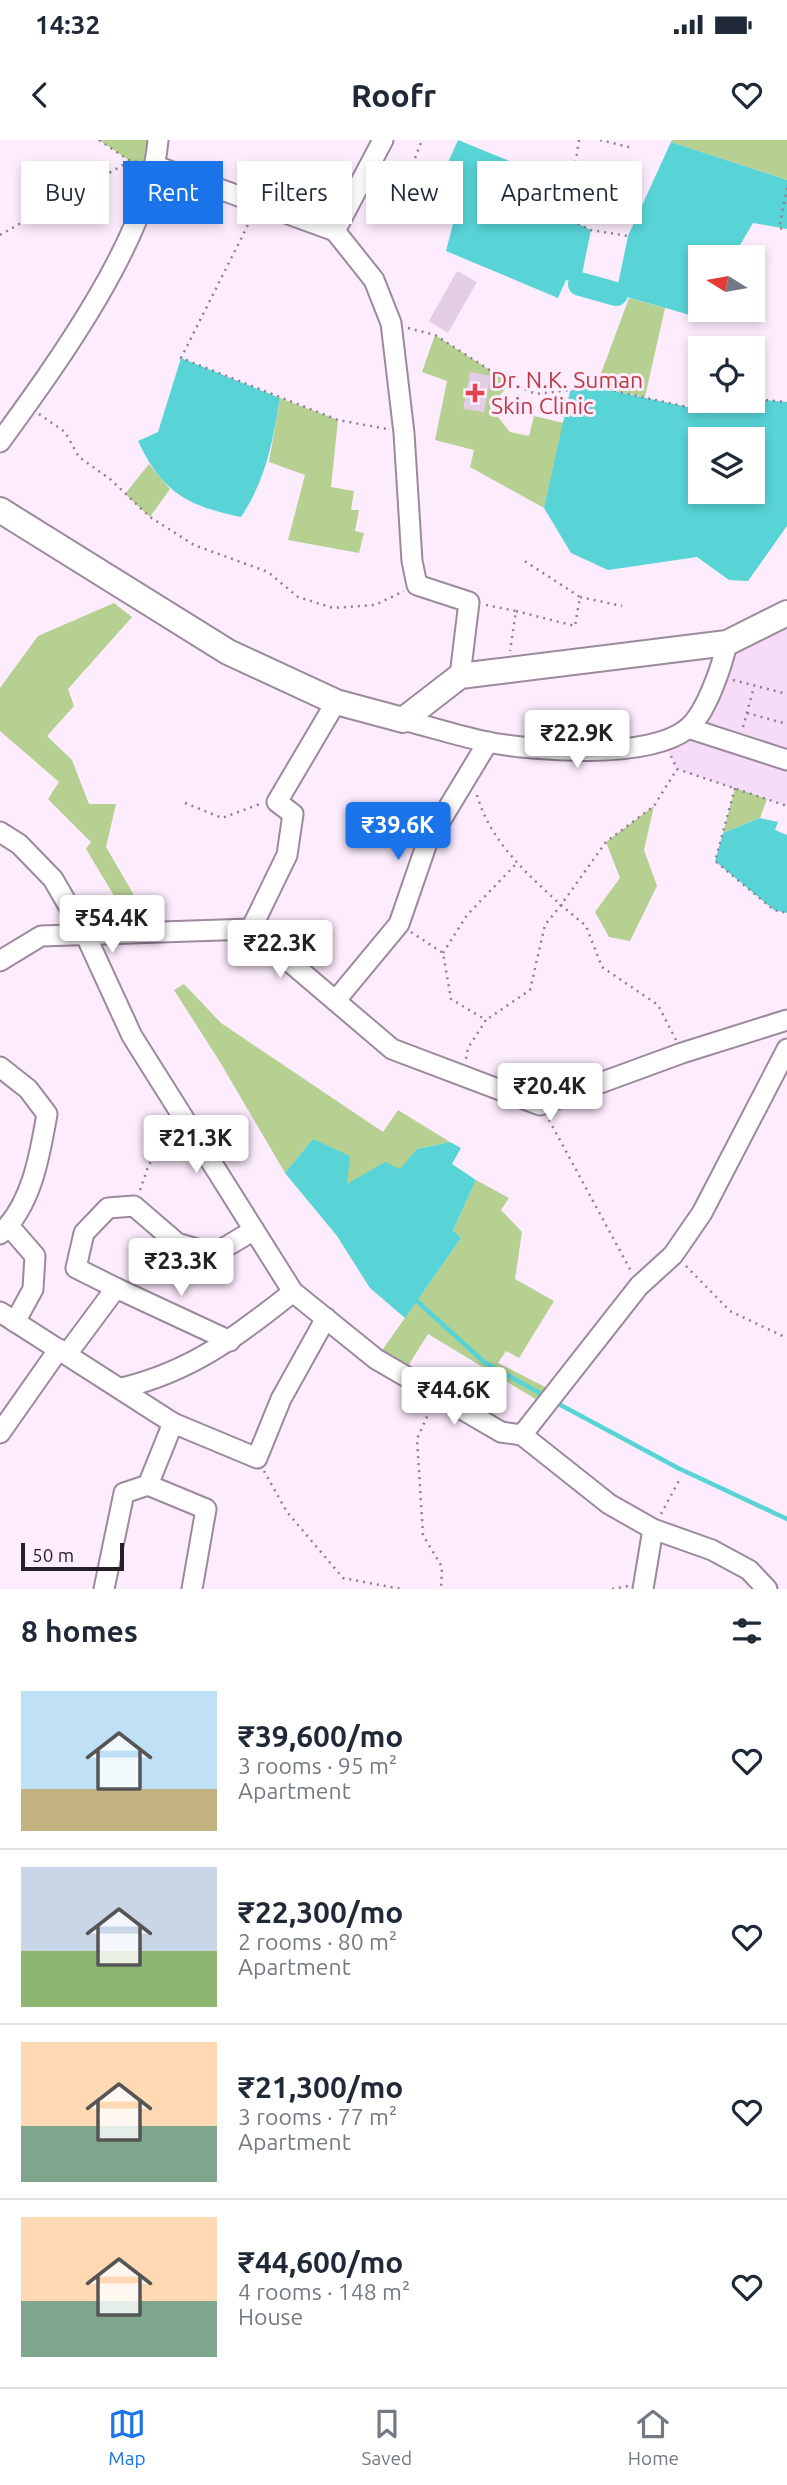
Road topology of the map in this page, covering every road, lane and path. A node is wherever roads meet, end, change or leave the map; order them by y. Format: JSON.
{"nodes":[{"id":1,"x":99,"y":140,"type":"edge"},
{"id":2,"x":158,"y":140,"type":"edge"},
{"id":3,"x":383,"y":140,"type":"edge"},
{"id":4,"x":422,"y":140,"type":"edge"},
{"id":5,"x":579,"y":140,"type":"edge"},
{"id":6,"x":600,"y":140,"type":"edge"},
{"id":7,"x":633,"y":148,"type":"dead end"},
{"id":8,"x":415,"y":158,"type":"dead end"},
{"id":9,"x":130,"y":161,"type":"edge"},
{"id":10,"x":156,"y":161,"type":"edge"},
{"id":11,"x":123,"y":165,"type":"edge"},
{"id":12,"x":787,"y":188,"type":"edge"},
{"id":13,"x":133,"y":224,"type":"edge"},
{"id":14,"x":248,"y":224,"type":"edge"},
{"id":15,"x":318,"y":224,"type":"edge"},
{"id":16,"x":787,"y":229,"type":"edge"},
{"id":17,"x":335,"y":230,"type":"junction"},
{"id":18,"x":0,"y":235,"type":"edge"},
{"id":19,"x":628,"y":236,"type":"dead end"},
{"id":20,"x":391,"y":323,"type":"junction"},
{"id":21,"x":765,"y":400,"type":"edge"},
{"id":22,"x":787,"y":402,"type":"edge"},
{"id":23,"x":27,"y":405,"type":"junction"},
{"id":24,"x":688,"y":407,"type":"edge"},
{"id":25,"x":404,"y":433,"type":"junction"},
{"id":26,"x":0,"y":442,"type":"edge"},
{"id":27,"x":0,"y":510,"type":"edge"},
{"id":28,"x":523,"y":559,"type":"dead end"},
{"id":29,"x":417,"y":584,"type":"junction"},
{"id":30,"x":580,"y":597,"type":"junction"},
{"id":31,"x":469,"y":602,"type":"junction"},
{"id":32,"x":622,"y":606,"type":"dead end"},
{"id":33,"x":516,"y":611,"type":"junction"},
{"id":34,"x":787,"y":612,"type":"edge"},
{"id":35,"x":727,"y":643,"type":"junction"},
{"id":36,"x":508,"y":669,"type":"junction"},
{"id":37,"x":460,"y":676,"type":"junction"},
{"id":38,"x":720,"y":676,"type":"junction"},
{"id":39,"x":755,"y":685,"type":"junction"},
{"id":40,"x":787,"y":694,"type":"edge"},
{"id":41,"x":336,"y":702,"type":"junction"},
{"id":42,"x":747,"y":713,"type":"junction"},
{"id":43,"x":403,"y":720,"type":"junction"},
{"id":44,"x":787,"y":724,"type":"edge"},
{"id":45,"x":688,"y":728,"type":"junction"},
{"id":46,"x":663,"y":740,"type":"junction"},
{"id":47,"x":488,"y":742,"type":"junction"},
{"id":48,"x":738,"y":744,"type":"junction"},
{"id":49,"x":787,"y":760,"type":"edge"},
{"id":50,"x":677,"y":769,"type":"junction"},
{"id":51,"x":470,"y":771,"type":"junction"},
{"id":52,"x":736,"y":788,"type":"junction"},
{"id":53,"x":277,"y":802,"type":"junction"},
{"id":54,"x":185,"y":803,"type":"dead end"},
{"id":55,"x":787,"y":806,"type":"edge"},
{"id":56,"x":0,"y":832,"type":"edge"},
{"id":57,"x":516,"y":864,"type":"junction"},
{"id":58,"x":561,"y":905,"type":"junction"},
{"id":59,"x":787,"y":914,"type":"edge"},
{"id":60,"x":399,"y":925,"type":"junction"},
{"id":61,"x":251,"y":929,"type":"junction"},
{"id":62,"x":86,"y":936,"type":"junction"},
{"id":63,"x":443,"y":953,"type":"junction"},
{"id":64,"x":0,"y":961,"type":"edge"},
{"id":65,"x":336,"y":1000,"type":"junction"},
{"id":66,"x":486,"y":1020,"type":"junction"},
{"id":67,"x":787,"y":1020,"type":"edge"},
{"id":68,"x":787,"y":1049,"type":"edge"},
{"id":69,"x":682,"y":1053,"type":"junction"},
{"id":70,"x":0,"y":1067,"type":"edge"},
{"id":71,"x":464,"y":1077,"type":"junction"},
{"id":72,"x":540,"y":1105,"type":"junction"},
{"id":73,"x":189,"y":1127,"type":"junction"},
{"id":74,"x":134,"y":1206,"type":"junction"},
{"id":75,"x":5,"y":1230,"type":"edge"},
{"id":76,"x":254,"y":1230,"type":"junction"},
{"id":77,"x":673,"y":1255,"type":"junction"},
{"id":78,"x":639,"y":1286,"type":"junction"},
{"id":79,"x":116,"y":1287,"type":"junction"},
{"id":80,"x":293,"y":1292,"type":"junction"},
{"id":81,"x":8,"y":1317,"type":"edge"},
{"id":82,"x":326,"y":1318,"type":"junction"},
{"id":83,"x":787,"y":1338,"type":"edge"},
{"id":84,"x":230,"y":1341,"type":"junction"},
{"id":85,"x":63,"y":1352,"type":"junction"},
{"id":86,"x":122,"y":1388,"type":"junction"},
{"id":87,"x":437,"y":1394,"type":"junction"},
{"id":88,"x":173,"y":1423,"type":"junction"},
{"id":89,"x":0,"y":1433,"type":"edge"},
{"id":90,"x":522,"y":1435,"type":"junction"},
{"id":91,"x":257,"y":1458,"type":"junction"},
{"id":92,"x":681,"y":1477,"type":"dead end"},
{"id":93,"x":148,"y":1485,"type":"junction"},
{"id":94,"x":653,"y":1529,"type":"junction"},
{"id":95,"x":104,"y":1589,"type":"edge"},
{"id":96,"x":192,"y":1589,"type":"edge"},
{"id":97,"x":401,"y":1589,"type":"edge"},
{"id":98,"x":441,"y":1589,"type":"edge"},
{"id":99,"x":643,"y":1589,"type":"edge"},
{"id":100,"x":767,"y":1589,"type":"edge"}],
"edges":[{"from":1,"to":9,"type":"path"},
{"from":2,"to":10,"type":"street"},
{"from":3,"to":17,"type":"street"},
{"from":4,"to":8,"type":"path"},
{"from":5,"to":19,"type":"path"},
{"from":6,"to":7,"type":"path"},
{"from":11,"to":18,"type":"path"},
{"from":12,"to":16,"type":"path"},
{"from":13,"to":23,"type":"street"},
{"from":14,"to":25,"type":"path"},
{"from":15,"to":17,"type":"street"},
{"from":17,"to":20,"type":"street"},
{"from":20,"to":24,"type":"path"},
{"from":20,"to":25,"type":"street"},
{"from":21,"to":22,"type":"path"},
{"from":23,"to":26,"type":"street"},
{"from":23,"to":29,"type":"path"},
{"from":25,"to":29,"type":"street"},
{"from":27,"to":41,"type":"main road"},
{"from":28,"to":30,"type":"path"},
{"from":29,"to":31,"type":"street"},
{"from":30,"to":32,"type":"path"},
{"from":30,"to":33,"type":"path"},
{"from":31,"to":33,"type":"path"},
{"from":31,"to":37,"type":"street"},
{"from":33,"to":36,"type":"path"},
{"from":34,"to":35,"type":"main road"},
{"from":35,"to":36,"type":"main road"},
{"from":35,"to":38,"type":"street"},
{"from":36,"to":37,"type":"main road"},
{"from":37,"to":43,"type":"main road"},
{"from":38,"to":39,"type":"path"},
{"from":38,"to":45,"type":"street"},
{"from":39,"to":40,"type":"path"},
{"from":39,"to":42,"type":"path"},
{"from":41,"to":43,"type":"main road"},
{"from":41,"to":53,"type":"street"},
{"from":42,"to":44,"type":"path"},
{"from":42,"to":48,"type":"path"},
{"from":43,"to":47,"type":"street"},
{"from":45,"to":46,"type":"street"},
{"from":45,"to":48,"type":"street"},
{"from":46,"to":47,"type":"street"},
{"from":46,"to":50,"type":"path"},
{"from":47,"to":51,"type":"street"},
{"from":48,"to":49,"type":"street"},
{"from":50,"to":52,"type":"path"},
{"from":50,"to":58,"type":"path"},
{"from":51,"to":57,"type":"path"},
{"from":51,"to":60,"type":"street"},
{"from":52,"to":55,"type":"path"},
{"from":52,"to":59,"type":"path"},
{"from":53,"to":54,"type":"path"},
{"from":53,"to":61,"type":"street"},
{"from":56,"to":62,"type":"street"},
{"from":57,"to":58,"type":"path"},
{"from":57,"to":63,"type":"path"},
{"from":58,"to":66,"type":"path"},
{"from":58,"to":69,"type":"path"},
{"from":60,"to":63,"type":"path"},
{"from":60,"to":65,"type":"street"},
{"from":61,"to":62,"type":"street"},
{"from":61,"to":65,"type":"street"},
{"from":62,"to":64,"type":"street"},
{"from":62,"to":73,"type":"street"},
{"from":63,"to":66,"type":"path"},
{"from":65,"to":71,"type":"street"},
{"from":66,"to":71,"type":"path"},
{"from":67,"to":69,"type":"street"},
{"from":68,"to":77,"type":"street"},
{"from":69,"to":72,"type":"street"},
{"from":70,"to":75,"type":"street"},
{"from":71,"to":72,"type":"street"},
{"from":72,"to":78,"type":"path"},
{"from":73,"to":74,"type":"path"},
{"from":73,"to":76,"type":"street"},
{"from":74,"to":76,"type":"street"},
{"from":74,"to":79,"type":"street"},
{"from":75,"to":81,"type":"street"},
{"from":76,"to":80,"type":"street"},
{"from":77,"to":78,"type":"street"},
{"from":77,"to":83,"type":"path"},
{"from":78,"to":90,"type":"street"},
{"from":79,"to":84,"type":"street"},
{"from":79,"to":85,"type":"street"},
{"from":80,"to":82,"type":"street"},
{"from":80,"to":84,"type":"street"},
{"from":81,"to":85,"type":"street"},
{"from":82,"to":87,"type":"street"},
{"from":82,"to":91,"type":"street"},
{"from":84,"to":86,"type":"street"},
{"from":85,"to":86,"type":"street"},
{"from":85,"to":89,"type":"street"},
{"from":86,"to":88,"type":"street"},
{"from":87,"to":90,"type":"street"},
{"from":87,"to":98,"type":"path"},
{"from":88,"to":91,"type":"street"},
{"from":88,"to":93,"type":"street"},
{"from":90,"to":94,"type":"street"},
{"from":91,"to":97,"type":"path"},
{"from":92,"to":94,"type":"path"},
{"from":93,"to":95,"type":"street"},
{"from":93,"to":96,"type":"street"},
{"from":94,"to":99,"type":"street"},
{"from":94,"to":100,"type":"street"}]}
